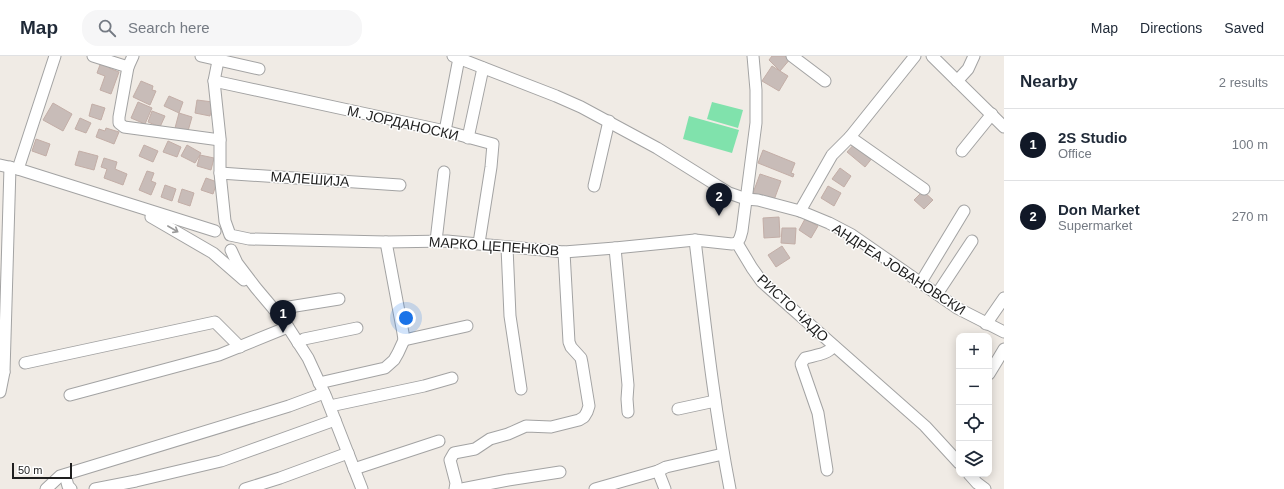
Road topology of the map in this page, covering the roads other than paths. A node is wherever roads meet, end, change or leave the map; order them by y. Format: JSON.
{"nodes":[{"id":1,"x":55,"y":56,"type":"edge"},
{"id":2,"x":93,"y":56,"type":"edge"},
{"id":3,"x":133,"y":56,"type":"edge"},
{"id":4,"x":201,"y":56,"type":"edge"},
{"id":5,"x":753,"y":56,"type":"edge"},
{"id":6,"x":792,"y":56,"type":"edge"},
{"id":7,"x":915,"y":56,"type":"edge"},
{"id":8,"x":932,"y":56,"type":"edge"},
{"id":9,"x":974,"y":56,"type":"edge"},
{"id":10,"x":456,"y":57,"type":"edge"},
{"id":11,"x":218,"y":58,"type":"edge"},
{"id":12,"x":128,"y":67,"type":"junction"},
{"id":13,"x":483,"y":68,"type":"junction"},
{"id":14,"x":259,"y":69,"type":"dead end"},
{"id":15,"x":214,"y":81,"type":"junction"},
{"id":16,"x":825,"y":81,"type":"dead end"},
{"id":17,"x":957,"y":81,"type":"junction"},
{"id":18,"x":992,"y":114,"type":"junction"},
{"id":19,"x":609,"y":121,"type":"junction"},
{"id":20,"x":1004,"y":127,"type":"edge"},
{"id":21,"x":445,"y":131,"type":"junction"},
{"id":22,"x":850,"y":137,"type":"junction"},
{"id":23,"x":468,"y":138,"type":"junction"},
{"id":24,"x":220,"y":140,"type":"junction"},
{"id":25,"x":962,"y":151,"type":"dead end"},
{"id":26,"x":10,"y":167,"type":"edge"},
{"id":27,"x":444,"y":172,"type":"dead end"},
{"id":28,"x":220,"y":173,"type":"junction"},
{"id":29,"x":400,"y":185,"type":"dead end"},
{"id":30,"x":594,"y":186,"type":"dead end"},
{"id":31,"x":924,"y":189,"type":"dead end"},
{"id":32,"x":746,"y":199,"type":"junction"},
{"id":33,"x":126,"y":204,"type":"junction"},
{"id":34,"x":800,"y":211,"type":"junction"},
{"id":35,"x":964,"y":211,"type":"dead end"},
{"id":36,"x":220,"y":228,"type":"junction"},
{"id":37,"x":230,"y":235,"type":"junction"},
{"id":38,"x":249,"y":239,"type":"junction"},
{"id":39,"x":695,"y":240,"type":"junction"},
{"id":40,"x":436,"y":241,"type":"junction"},
{"id":41,"x":972,"y":241,"type":"dead end"},
{"id":42,"x":386,"y":242,"type":"junction"},
{"id":43,"x":737,"y":242,"type":"junction"},
{"id":44,"x":479,"y":243,"type":"junction"},
{"id":45,"x":507,"y":247,"type":"junction"},
{"id":46,"x":232,"y":248,"type":"junction"},
{"id":47,"x":615,"y":248,"type":"junction"},
{"id":48,"x":564,"y":252,"type":"junction"},
{"id":49,"x":213,"y":253,"type":"junction"},
{"id":50,"x":921,"y":282,"type":"junction"},
{"id":51,"x":256,"y":288,"type":"junction"},
{"id":52,"x":937,"y":294,"type":"junction"},
{"id":53,"x":1004,"y":298,"type":"edge"},
{"id":54,"x":339,"y":299,"type":"dead end"},
{"id":55,"x":277,"y":313,"type":"junction"},
{"id":56,"x":3,"y":320,"type":"edge"},
{"id":57,"x":986,"y":324,"type":"junction"},
{"id":58,"x":467,"y":326,"type":"dead end"},
{"id":59,"x":288,"y":328,"type":"junction"},
{"id":60,"x":357,"y":328,"type":"dead end"},
{"id":61,"x":1004,"y":332,"type":"edge"},
{"id":62,"x":404,"y":340,"type":"junction"},
{"id":63,"x":298,"y":343,"type":"junction"},
{"id":64,"x":834,"y":346,"type":"junction"},
{"id":65,"x":240,"y":348,"type":"junction"},
{"id":66,"x":1004,"y":349,"type":"edge"},
{"id":67,"x":25,"y":363,"type":"dead end"},
{"id":68,"x":992,"y":369,"type":"edge"},
{"id":69,"x":2,"y":371,"type":"edge"},
{"id":70,"x":452,"y":378,"type":"dead end"},
{"id":71,"x":322,"y":388,"type":"junction"},
{"id":72,"x":521,"y":389,"type":"dead end"},
{"id":73,"x":0,"y":392,"type":"edge"},
{"id":74,"x":70,"y":395,"type":"dead end"},
{"id":75,"x":715,"y":402,"type":"junction"},
{"id":76,"x":330,"y":406,"type":"junction"},
{"id":77,"x":678,"y":409,"type":"dead end"},
{"id":78,"x":628,"y":412,"type":"dead end"},
{"id":79,"x":335,"y":420,"type":"junction"},
{"id":80,"x":439,"y":442,"type":"dead end"},
{"id":81,"x":348,"y":453,"type":"junction"},
{"id":82,"x":723,"y":454,"type":"junction"},
{"id":83,"x":956,"y":460,"type":"edge"},
{"id":84,"x":354,"y":469,"type":"junction"},
{"id":85,"x":827,"y":470,"type":"dead end"},
{"id":86,"x":658,"y":471,"type":"junction"},
{"id":87,"x":560,"y":472,"type":"dead end"},
{"id":88,"x":65,"y":475,"type":"junction"},
{"id":89,"x":972,"y":477,"type":"edge"},
{"id":90,"x":982,"y":488,"type":"edge"},
{"id":91,"x":46,"y":489,"type":"edge"},
{"id":92,"x":71,"y":489,"type":"edge"},
{"id":93,"x":95,"y":489,"type":"edge"},
{"id":94,"x":245,"y":489,"type":"edge"},
{"id":95,"x":362,"y":489,"type":"edge"},
{"id":96,"x":455,"y":489,"type":"edge"},
{"id":97,"x":462,"y":489,"type":"edge"},
{"id":98,"x":595,"y":489,"type":"edge"},
{"id":99,"x":664,"y":489,"type":"edge"},
{"id":100,"x":730,"y":489,"type":"edge"}],
"edges":[{"from":1,"to":26,"type":"street"},
{"from":2,"to":12,"type":"street"},
{"from":3,"to":12,"type":"street"},
{"from":4,"to":11,"type":"street"},
{"from":5,"to":32,"type":"street"},
{"from":6,"to":16,"type":"street"},
{"from":7,"to":22,"type":"street"},
{"from":8,"to":17,"type":"street"},
{"from":9,"to":17,"type":"street"},
{"from":10,"to":13,"type":"street","name":"АНДРЕА ЈОВАНОВСКИ"},
{"from":10,"to":21,"type":"street"},
{"from":11,"to":14,"type":"street"},
{"from":11,"to":15,"type":"street"},
{"from":12,"to":24,"type":"street"},
{"from":13,"to":19,"type":"street","name":"АНДРЕА ЈОВАНОВСКИ"},
{"from":13,"to":23,"type":"street"},
{"from":15,"to":21,"type":"street","name":"М. ЈОРДАНОСКИ"},
{"from":15,"to":24,"type":"street"},
{"from":17,"to":18,"type":"street"},
{"from":18,"to":20,"type":"street"},
{"from":18,"to":25,"type":"street"},
{"from":19,"to":30,"type":"street"},
{"from":19,"to":32,"type":"street","name":"АНДРЕА ЈОВАНОВСКИ"},
{"from":21,"to":23,"type":"street","name":"М. ЈОРДАНОСКИ"},
{"from":22,"to":31,"type":"street"},
{"from":22,"to":34,"type":"street"},
{"from":23,"to":44,"type":"street","name":"М. ЈОРДАНОСКИ"},
{"from":24,"to":28,"type":"street"},
{"from":26,"to":33,"type":"street"},
{"from":26,"to":56,"type":"street"},
{"from":27,"to":40,"type":"street"},
{"from":28,"to":29,"type":"street","name":"МАЛЕШИЈА"},
{"from":28,"to":36,"type":"street"},
{"from":32,"to":34,"type":"street","name":"АНДРЕА ЈОВАНОВСКИ"},
{"from":32,"to":43,"type":"street"},
{"from":33,"to":36,"type":"street"},
{"from":33,"to":49,"type":"street","one_way":true},
{"from":34,"to":50,"type":"street","name":"АНДРЕА ЈОВАНОВСКИ"},
{"from":35,"to":50,"type":"street"},
{"from":36,"to":37,"type":"street"},
{"from":36,"to":49,"type":"street"},
{"from":37,"to":38,"type":"street"},
{"from":37,"to":46,"type":"street"},
{"from":38,"to":42,"type":"street","name":"МАРКО ЦЕПЕНКОВ"},
{"from":38,"to":46,"type":"street"},
{"from":39,"to":43,"type":"street","name":"МАРКО ЦЕПЕНКОВ"},
{"from":39,"to":47,"type":"street","name":"МАРКО ЦЕПЕНКОВ"},
{"from":39,"to":75,"type":"street"},
{"from":40,"to":42,"type":"street","name":"МАРКО ЦЕПЕНКОВ"},
{"from":40,"to":44,"type":"street","name":"МАРКО ЦЕПЕНКОВ"},
{"from":41,"to":52,"type":"street"},
{"from":42,"to":62,"type":"street"},
{"from":43,"to":64,"type":"street","name":"РИСТО ЧАДО"},
{"from":44,"to":45,"type":"street","name":"МАРКО ЦЕПЕНКОВ"},
{"from":45,"to":48,"type":"street","name":"МАРКО ЦЕПЕНКОВ"},
{"from":45,"to":72,"type":"street"},
{"from":46,"to":49,"type":"street"},
{"from":46,"to":51,"type":"street"},
{"from":47,"to":48,"type":"street","name":"МАРКО ЦЕПЕНКОВ"},
{"from":47,"to":78,"type":"street"},
{"from":48,"to":96,"type":"street"},
{"from":49,"to":51,"type":"street"},
{"from":50,"to":52,"type":"street","name":"АНДРЕА ЈОВАНОВСКИ"},
{"from":51,"to":55,"type":"street"},
{"from":52,"to":57,"type":"street","name":"АНДРЕА ЈОВАНОВСКИ"},
{"from":53,"to":57,"type":"street"},
{"from":54,"to":55,"type":"street"},
{"from":55,"to":59,"type":"street"},
{"from":56,"to":69,"type":"street"},
{"from":57,"to":61,"type":"street","name":"АНДРЕА ЈОВАНОВСКИ"},
{"from":58,"to":62,"type":"street"},
{"from":59,"to":63,"type":"street"},
{"from":59,"to":65,"type":"street"},
{"from":60,"to":63,"type":"street"},
{"from":62,"to":71,"type":"street"},
{"from":63,"to":71,"type":"street"},
{"from":64,"to":83,"type":"street","name":"РИСТО ЧАДО"},
{"from":64,"to":85,"type":"street"},
{"from":65,"to":67,"type":"street"},
{"from":65,"to":74,"type":"street"},
{"from":66,"to":68,"type":"street"},
{"from":69,"to":73,"type":"street"},
{"from":70,"to":76,"type":"street"},
{"from":71,"to":76,"type":"street"},
{"from":71,"to":88,"type":"street"},
{"from":75,"to":77,"type":"street"},
{"from":75,"to":82,"type":"street"},
{"from":76,"to":79,"type":"street"},
{"from":79,"to":81,"type":"street"},
{"from":79,"to":93,"type":"street"},
{"from":80,"to":84,"type":"street"},
{"from":81,"to":84,"type":"street"},
{"from":81,"to":94,"type":"street"},
{"from":82,"to":86,"type":"street"},
{"from":82,"to":100,"type":"street"},
{"from":84,"to":95,"type":"street"},
{"from":86,"to":98,"type":"street"},
{"from":86,"to":99,"type":"street"},
{"from":87,"to":97,"type":"street"},
{"from":88,"to":91,"type":"street"},
{"from":88,"to":92,"type":"street"},
{"from":89,"to":90,"type":"street"}]}
